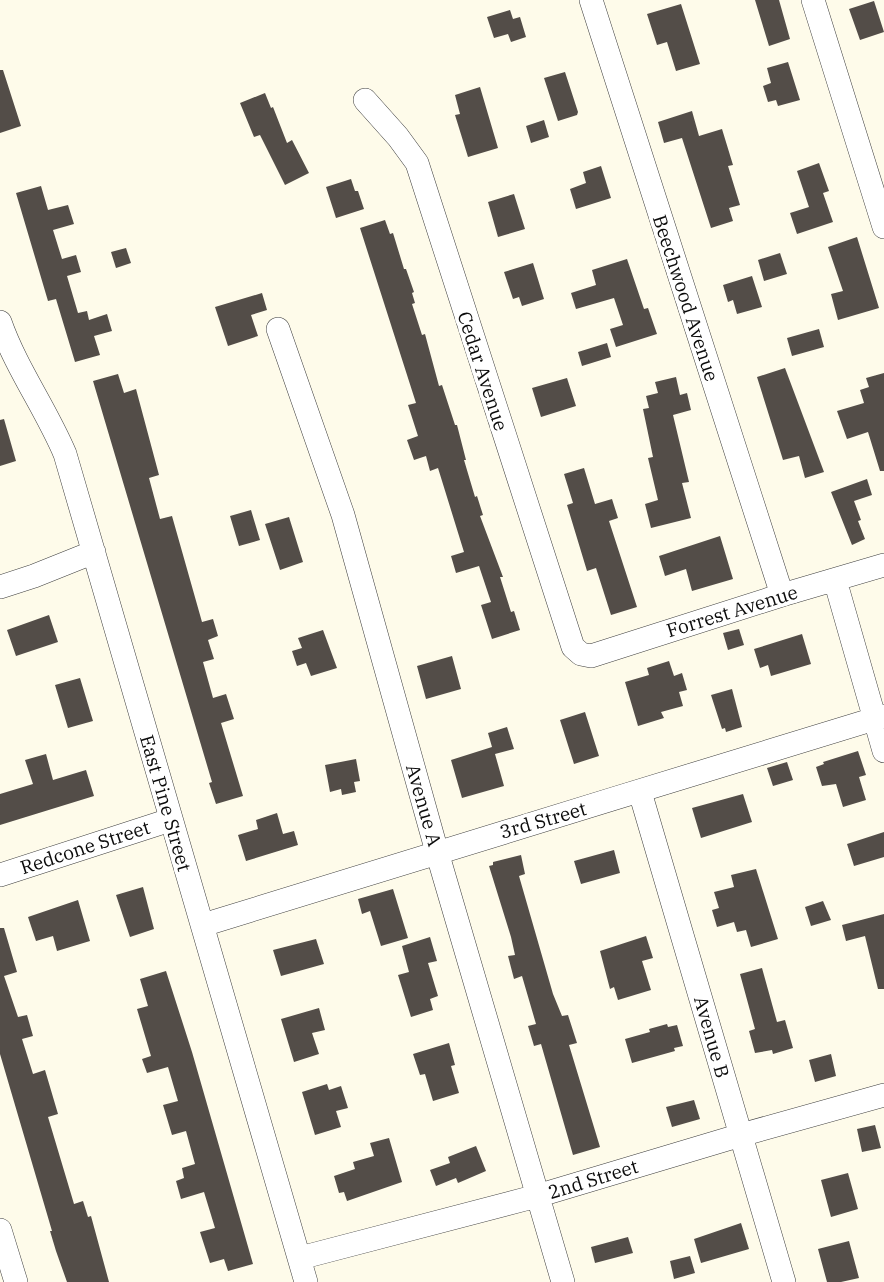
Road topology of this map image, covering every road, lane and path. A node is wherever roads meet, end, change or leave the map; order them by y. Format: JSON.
{"nodes":[{"id":1,"x":591,"y":0,"type":"edge"},
{"id":2,"x":813,"y":0,"type":"edge"},
{"id":3,"x":365,"y":100,"type":"dead end"},
{"id":4,"x":884,"y":227,"type":"edge"},
{"id":5,"x":1,"y":329,"type":"edge"},
{"id":6,"x":278,"y":329,"type":"dead end"},
{"id":7,"x":94,"y":552,"type":"junction"},
{"id":8,"x":884,"y":565,"type":"edge"},
{"id":9,"x":835,"y":580,"type":"junction"},
{"id":10,"x":0,"y":586,"type":"edge"},
{"id":11,"x":782,"y":595,"type":"junction"},
{"id":12,"x":581,"y":654,"type":"joint"},
{"id":13,"x":879,"y":718,"type":"edge"},
{"id":14,"x":884,"y":751,"type":"edge"},
{"id":15,"x":640,"y":792,"type":"junction"},
{"id":16,"x":170,"y":820,"type":"junction"},
{"id":17,"x":437,"y":852,"type":"junction"},
{"id":18,"x":0,"y":875,"type":"edge"},
{"id":19,"x":203,"y":925,"type":"junction"},
{"id":20,"x":884,"y":1095,"type":"edge"},
{"id":21,"x":741,"y":1135,"type":"junction"},
{"id":22,"x":537,"y":1196,"type":"junction"},
{"id":23,"x":0,"y":1230,"type":"edge"},
{"id":24,"x":300,"y":1258,"type":"junction"},
{"id":25,"x":16,"y":1282,"type":"edge"},
{"id":26,"x":306,"y":1282,"type":"edge"},
{"id":27,"x":563,"y":1282,"type":"edge"},
{"id":28,"x":784,"y":1282,"type":"edge"}],
"edges":[{"from":1,"to":11,"type":"street","name":"Beechwood Avenue"},
{"from":2,"to":4,"type":"street"},
{"from":3,"to":12,"type":"street","name":"Cedar Avenue"},
{"from":5,"to":7,"type":"street","name":"East Pine Street"},
{"from":6,"to":17,"type":"street","name":"Avenue A"},
{"from":7,"to":10,"type":"street"},
{"from":7,"to":16,"type":"street","name":"East Pine Street"},
{"from":8,"to":9,"type":"street","name":"Forrest Avenue"},
{"from":9,"to":11,"type":"street","name":"Forrest Avenue"},
{"from":9,"to":13,"type":"street"},
{"from":11,"to":12,"type":"street","name":"Forrest Avenue"},
{"from":13,"to":14,"type":"street"},
{"from":13,"to":15,"type":"street","name":"3rd Street"},
{"from":15,"to":17,"type":"street","name":"3rd Street"},
{"from":15,"to":21,"type":"street","name":"Avenue B"},
{"from":16,"to":18,"type":"street","name":"Redcone Street"},
{"from":16,"to":19,"type":"street","name":"East Pine Street"},
{"from":17,"to":19,"type":"street","name":"3rd Street"},
{"from":17,"to":22,"type":"street","name":"Avenue A"},
{"from":19,"to":24,"type":"street","name":"East Pine Street"},
{"from":20,"to":21,"type":"street","name":"2nd Street"},
{"from":21,"to":22,"type":"street","name":"2nd Street"},
{"from":21,"to":28,"type":"street","name":"Avenue B"},
{"from":22,"to":24,"type":"street","name":"2nd Street"},
{"from":22,"to":27,"type":"street","name":"Avenue A"},
{"from":23,"to":25,"type":"street"},
{"from":24,"to":26,"type":"street","name":"East Pine Street"}]}
